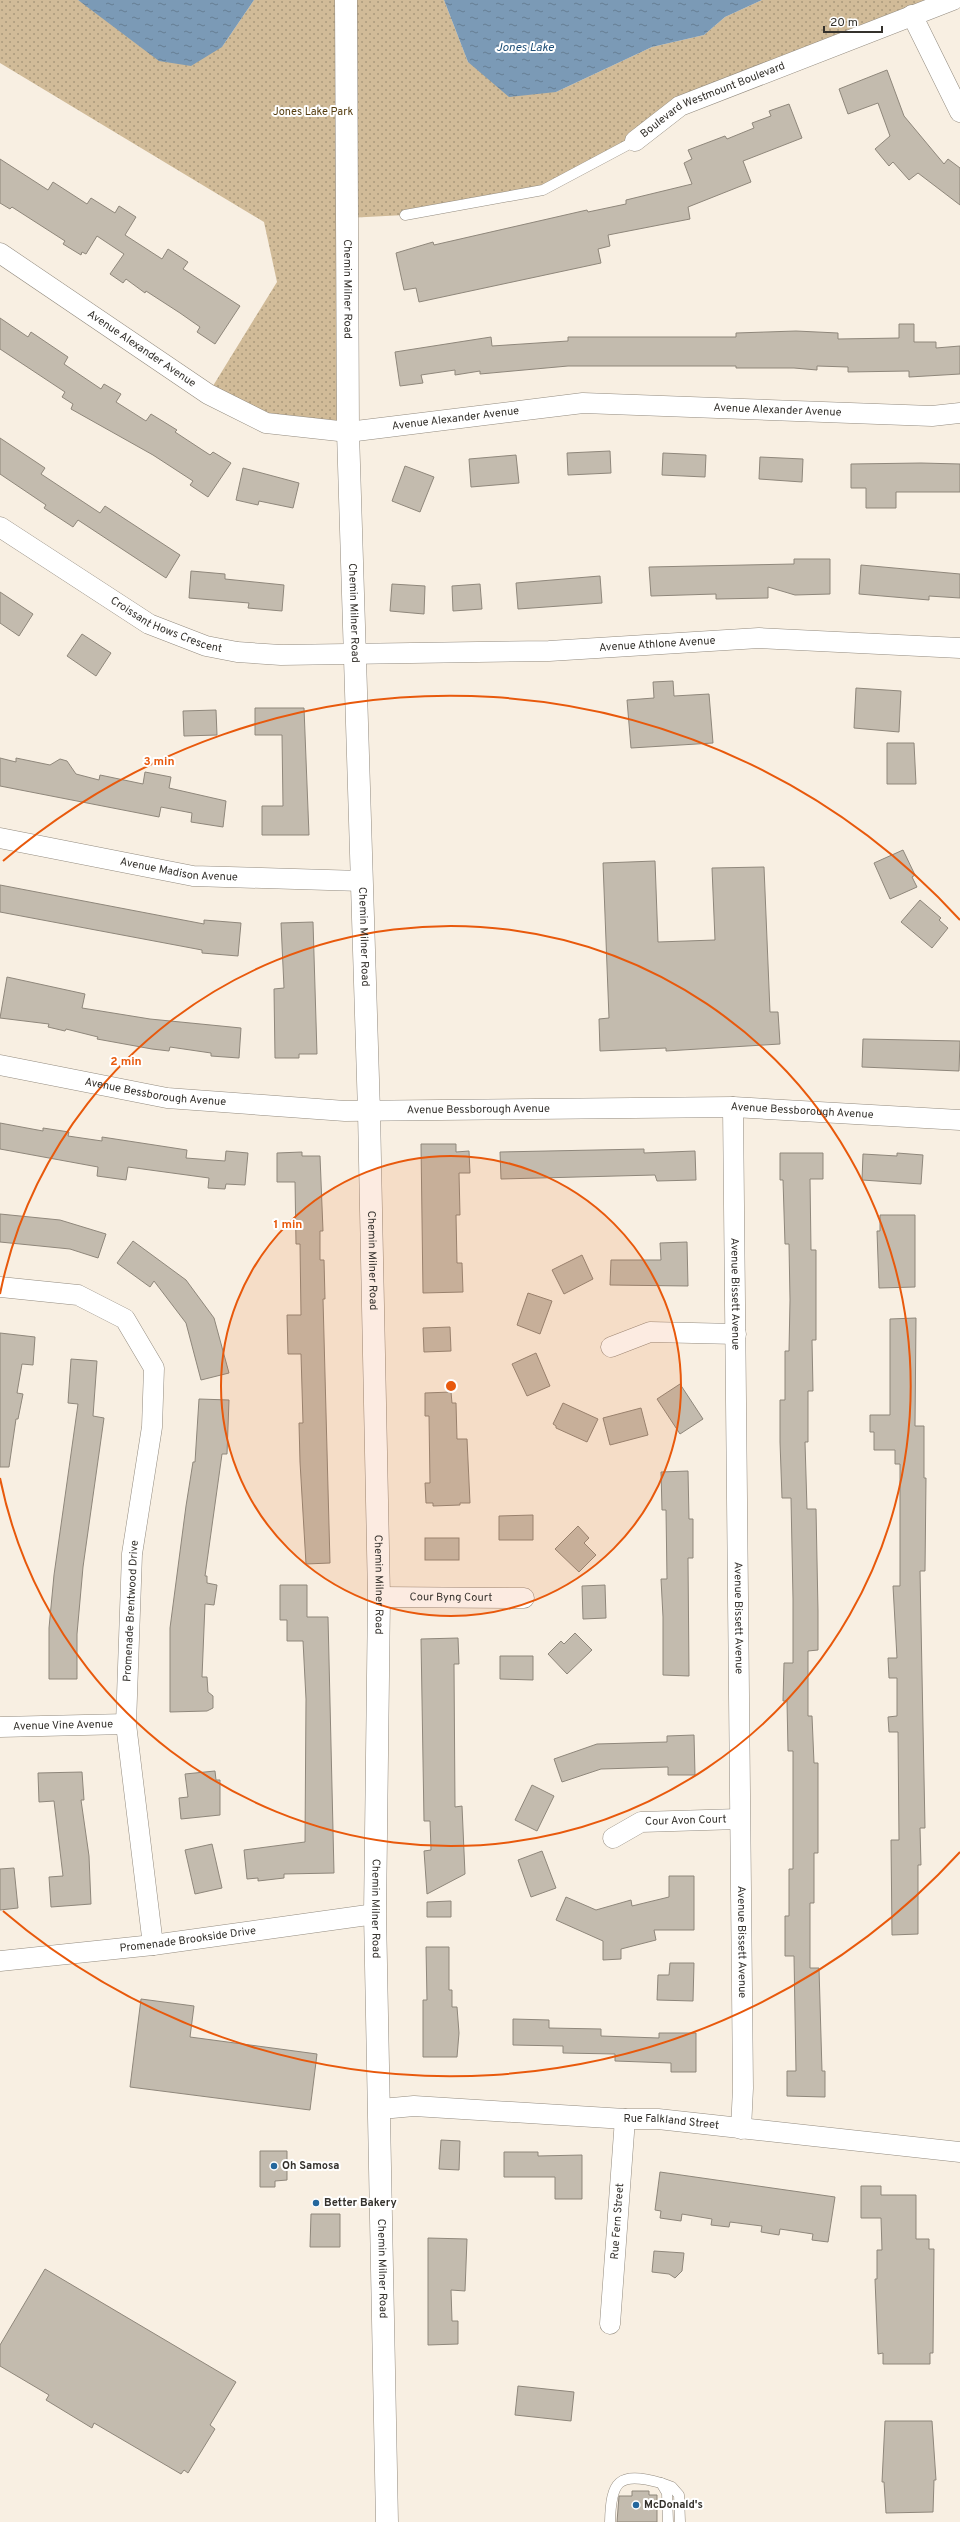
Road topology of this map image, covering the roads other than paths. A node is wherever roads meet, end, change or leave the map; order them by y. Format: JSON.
{"nodes":[{"id":1,"x":346,"y":0,"type":"edge"},
{"id":2,"x":953,"y":0,"type":"edge"},
{"id":3,"x":912,"y":15,"type":"junction"},
{"id":4,"x":960,"y":112,"type":"edge"},
{"id":5,"x":635,"y":141,"type":"joint"},
{"id":6,"x":405,"y":215,"type":"dead end"},
{"id":7,"x":0,"y":254,"type":"edge"},
{"id":8,"x":960,"y":413,"type":"edge"},
{"id":9,"x":348,"y":432,"type":"junction"},
{"id":10,"x":0,"y":526,"type":"edge"},
{"id":11,"x":960,"y":648,"type":"edge"},
{"id":12,"x":355,"y":654,"type":"junction"},
{"id":13,"x":0,"y":838,"type":"edge"},
{"id":14,"x":361,"y":881,"type":"junction"},
{"id":15,"x":0,"y":1065,"type":"edge"},
{"id":16,"x":733,"y":1107,"type":"junction"},
{"id":17,"x":369,"y":1112,"type":"junction"},
{"id":18,"x":960,"y":1120,"type":"edge"},
{"id":19,"x":0,"y":1288,"type":"edge"},
{"id":20,"x":736,"y":1334,"type":"junction"},
{"id":21,"x":611,"y":1347,"type":"dead end"},
{"id":22,"x":378,"y":1597,"type":"junction"},
{"id":23,"x":524,"y":1598,"type":"dead end"},
{"id":24,"x":126,"y":1724,"type":"junction"},
{"id":25,"x":0,"y":1726,"type":"edge"},
{"id":26,"x":739,"y":1819,"type":"junction"},
{"id":27,"x":613,"y":1838,"type":"dead end"},
{"id":28,"x":376,"y":1914,"type":"junction"},
{"id":29,"x":153,"y":1945,"type":"junction"},
{"id":30,"x":0,"y":1961,"type":"edge"},
{"id":31,"x":381,"y":2109,"type":"junction"},
{"id":32,"x":625,"y":2119,"type":"junction"},
{"id":33,"x":741,"y":2129,"type":"junction"},
{"id":34,"x":960,"y":2152,"type":"edge"},
{"id":35,"x":610,"y":2324,"type":"dead end"},
{"id":36,"x":661,"y":2483,"type":"junction"},
{"id":37,"x":387,"y":2522,"type":"edge"},
{"id":38,"x":610,"y":2522,"type":"edge"},
{"id":39,"x":668,"y":2522,"type":"edge"},
{"id":40,"x":680,"y":2522,"type":"edge"}],
"edges":[{"from":1,"to":9,"type":"street","name":"Chemin Milner Road"},
{"from":2,"to":3,"type":"street","name":"Boulevard Westmount Boulevard"},
{"from":3,"to":4,"type":"street"},
{"from":3,"to":5,"type":"street","name":"Boulevard Westmount Boulevard"},
{"from":5,"to":6,"type":"lane","name":"Boulevard Westmount Boulevard"},
{"from":7,"to":9,"type":"street","name":"Avenue Alexander Avenue"},
{"from":8,"to":9,"type":"street","name":"Avenue Alexander Avenue"},
{"from":9,"to":12,"type":"street","name":"Chemin Milner Road"},
{"from":10,"to":12,"type":"street","name":"Croissant Hows Crescent"},
{"from":11,"to":12,"type":"street","name":"Avenue Athlone Avenue"},
{"from":12,"to":14,"type":"street","name":"Chemin Milner Road"},
{"from":13,"to":14,"type":"street","name":"Avenue Madison Avenue"},
{"from":14,"to":17,"type":"street","name":"Chemin Milner Road"},
{"from":15,"to":17,"type":"street","name":"Avenue Bessborough Avenue"},
{"from":16,"to":17,"type":"street","name":"Avenue Bessborough Avenue"},
{"from":16,"to":18,"type":"street","name":"Avenue Bessborough Avenue"},
{"from":16,"to":20,"type":"street","name":"Avenue Bissett Avenue"},
{"from":17,"to":22,"type":"street","name":"Chemin Milner Road"},
{"from":19,"to":24,"type":"street","name":"Promenade Brentwood Drive"},
{"from":20,"to":21,"type":"street"},
{"from":20,"to":26,"type":"street","name":"Avenue Bissett Avenue"},
{"from":22,"to":23,"type":"street","name":"Cour Byng Court"},
{"from":22,"to":28,"type":"street","name":"Chemin Milner Road"},
{"from":24,"to":25,"type":"street","name":"Avenue Vine Avenue"},
{"from":24,"to":29,"type":"street","name":"Promenade Brentwood Drive"},
{"from":26,"to":27,"type":"street","name":"Cour Avon Court"},
{"from":26,"to":33,"type":"street","name":"Avenue Bissett Avenue"},
{"from":28,"to":29,"type":"street","name":"Promenade Brookside Drive"},
{"from":28,"to":31,"type":"street","name":"Chemin Milner Road"},
{"from":29,"to":30,"type":"street","name":"Promenade Brookside Drive"},
{"from":31,"to":32,"type":"street","name":"Rue Falkland Street"},
{"from":31,"to":37,"type":"street","name":"Chemin Milner Road"},
{"from":32,"to":33,"type":"street","name":"Rue Falkland Street"},
{"from":32,"to":35,"type":"street","name":"Rue Fern Street"},
{"from":33,"to":34,"type":"street","name":"Rue Falkland Street"},
{"from":36,"to":38,"type":"lane"},
{"from":36,"to":39,"type":"lane"},
{"from":36,"to":40,"type":"lane"}]}
